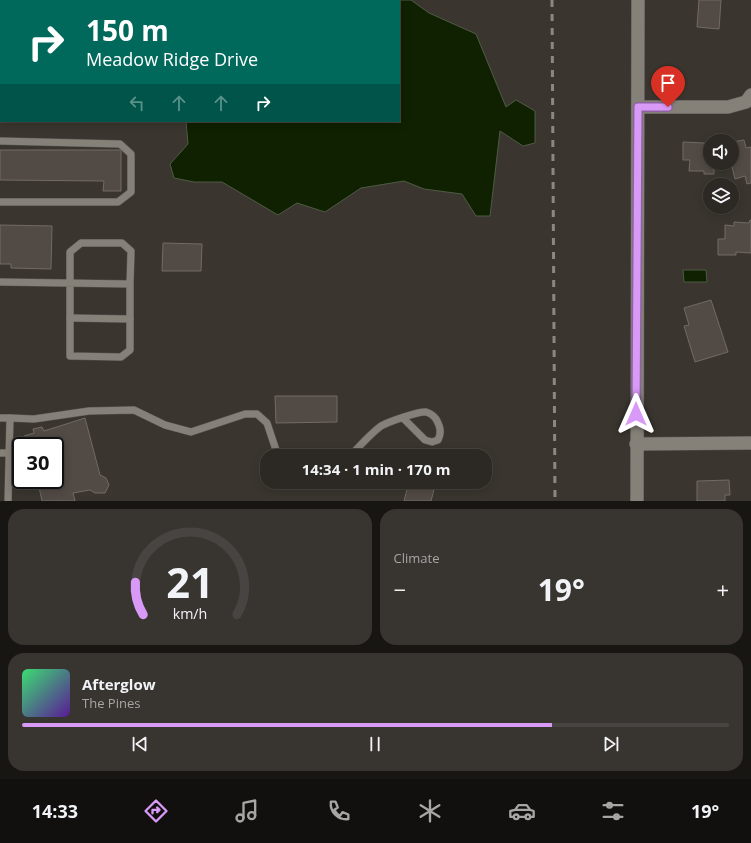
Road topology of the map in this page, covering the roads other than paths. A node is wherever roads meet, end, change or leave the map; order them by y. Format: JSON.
{"nodes":[{"id":1,"x":638,"y":0,"type":"edge"},
{"id":2,"x":751,"y":95,"type":"edge"},
{"id":3,"x":638,"y":107,"type":"junction"},
{"id":4,"x":0,"y":141,"type":"edge"},
{"id":5,"x":0,"y":202,"type":"edge"},
{"id":6,"x":0,"y":282,"type":"edge"},
{"id":7,"x":70,"y":283,"type":"junction"},
{"id":8,"x":130,"y":284,"type":"junction"},
{"id":9,"x":70,"y":318,"type":"junction"},
{"id":10,"x":130,"y":319,"type":"junction"},
{"id":11,"x":0,"y":418,"type":"edge"},
{"id":12,"x":10,"y":418,"type":"junction"},
{"id":13,"x":404,"y":418,"type":"junction"},
{"id":14,"x":751,"y":443,"type":"edge"},
{"id":15,"x":636,"y":444,"type":"junction"},
{"id":16,"x":276,"y":449,"type":"edge"},
{"id":17,"x":357,"y":449,"type":"edge"},
{"id":18,"x":0,"y":453,"type":"edge"},
{"id":19,"x":9,"y":453,"type":"junction"},
{"id":20,"x":0,"y":492,"type":"edge"},
{"id":21,"x":8,"y":492,"type":"junction"},
{"id":22,"x":8,"y":501,"type":"edge"},
{"id":23,"x":637,"y":501,"type":"edge"}],
"edges":[{"from":1,"to":3,"type":"street"},
{"from":2,"to":3,"type":"street"},
{"from":3,"to":15,"type":"street"},
{"from":4,"to":5,"type":"lane"},
{"from":6,"to":7,"type":"lane"},
{"from":7,"to":8,"type":"lane"},
{"from":7,"to":8,"type":"lane"},
{"from":7,"to":9,"type":"lane"},
{"from":8,"to":10,"type":"lane"},
{"from":9,"to":10,"type":"lane"},
{"from":9,"to":10,"type":"lane"},
{"from":11,"to":12,"type":"lane"},
{"from":12,"to":16,"type":"lane"},
{"from":12,"to":19,"type":"lane"},
{"from":13,"to":13,"type":"lane"},
{"from":13,"to":17,"type":"lane"},
{"from":14,"to":15,"type":"street"},
{"from":15,"to":23,"type":"street"},
{"from":18,"to":19,"type":"lane"},
{"from":19,"to":21,"type":"lane"},
{"from":20,"to":21,"type":"lane"},
{"from":21,"to":22,"type":"lane"}]}
